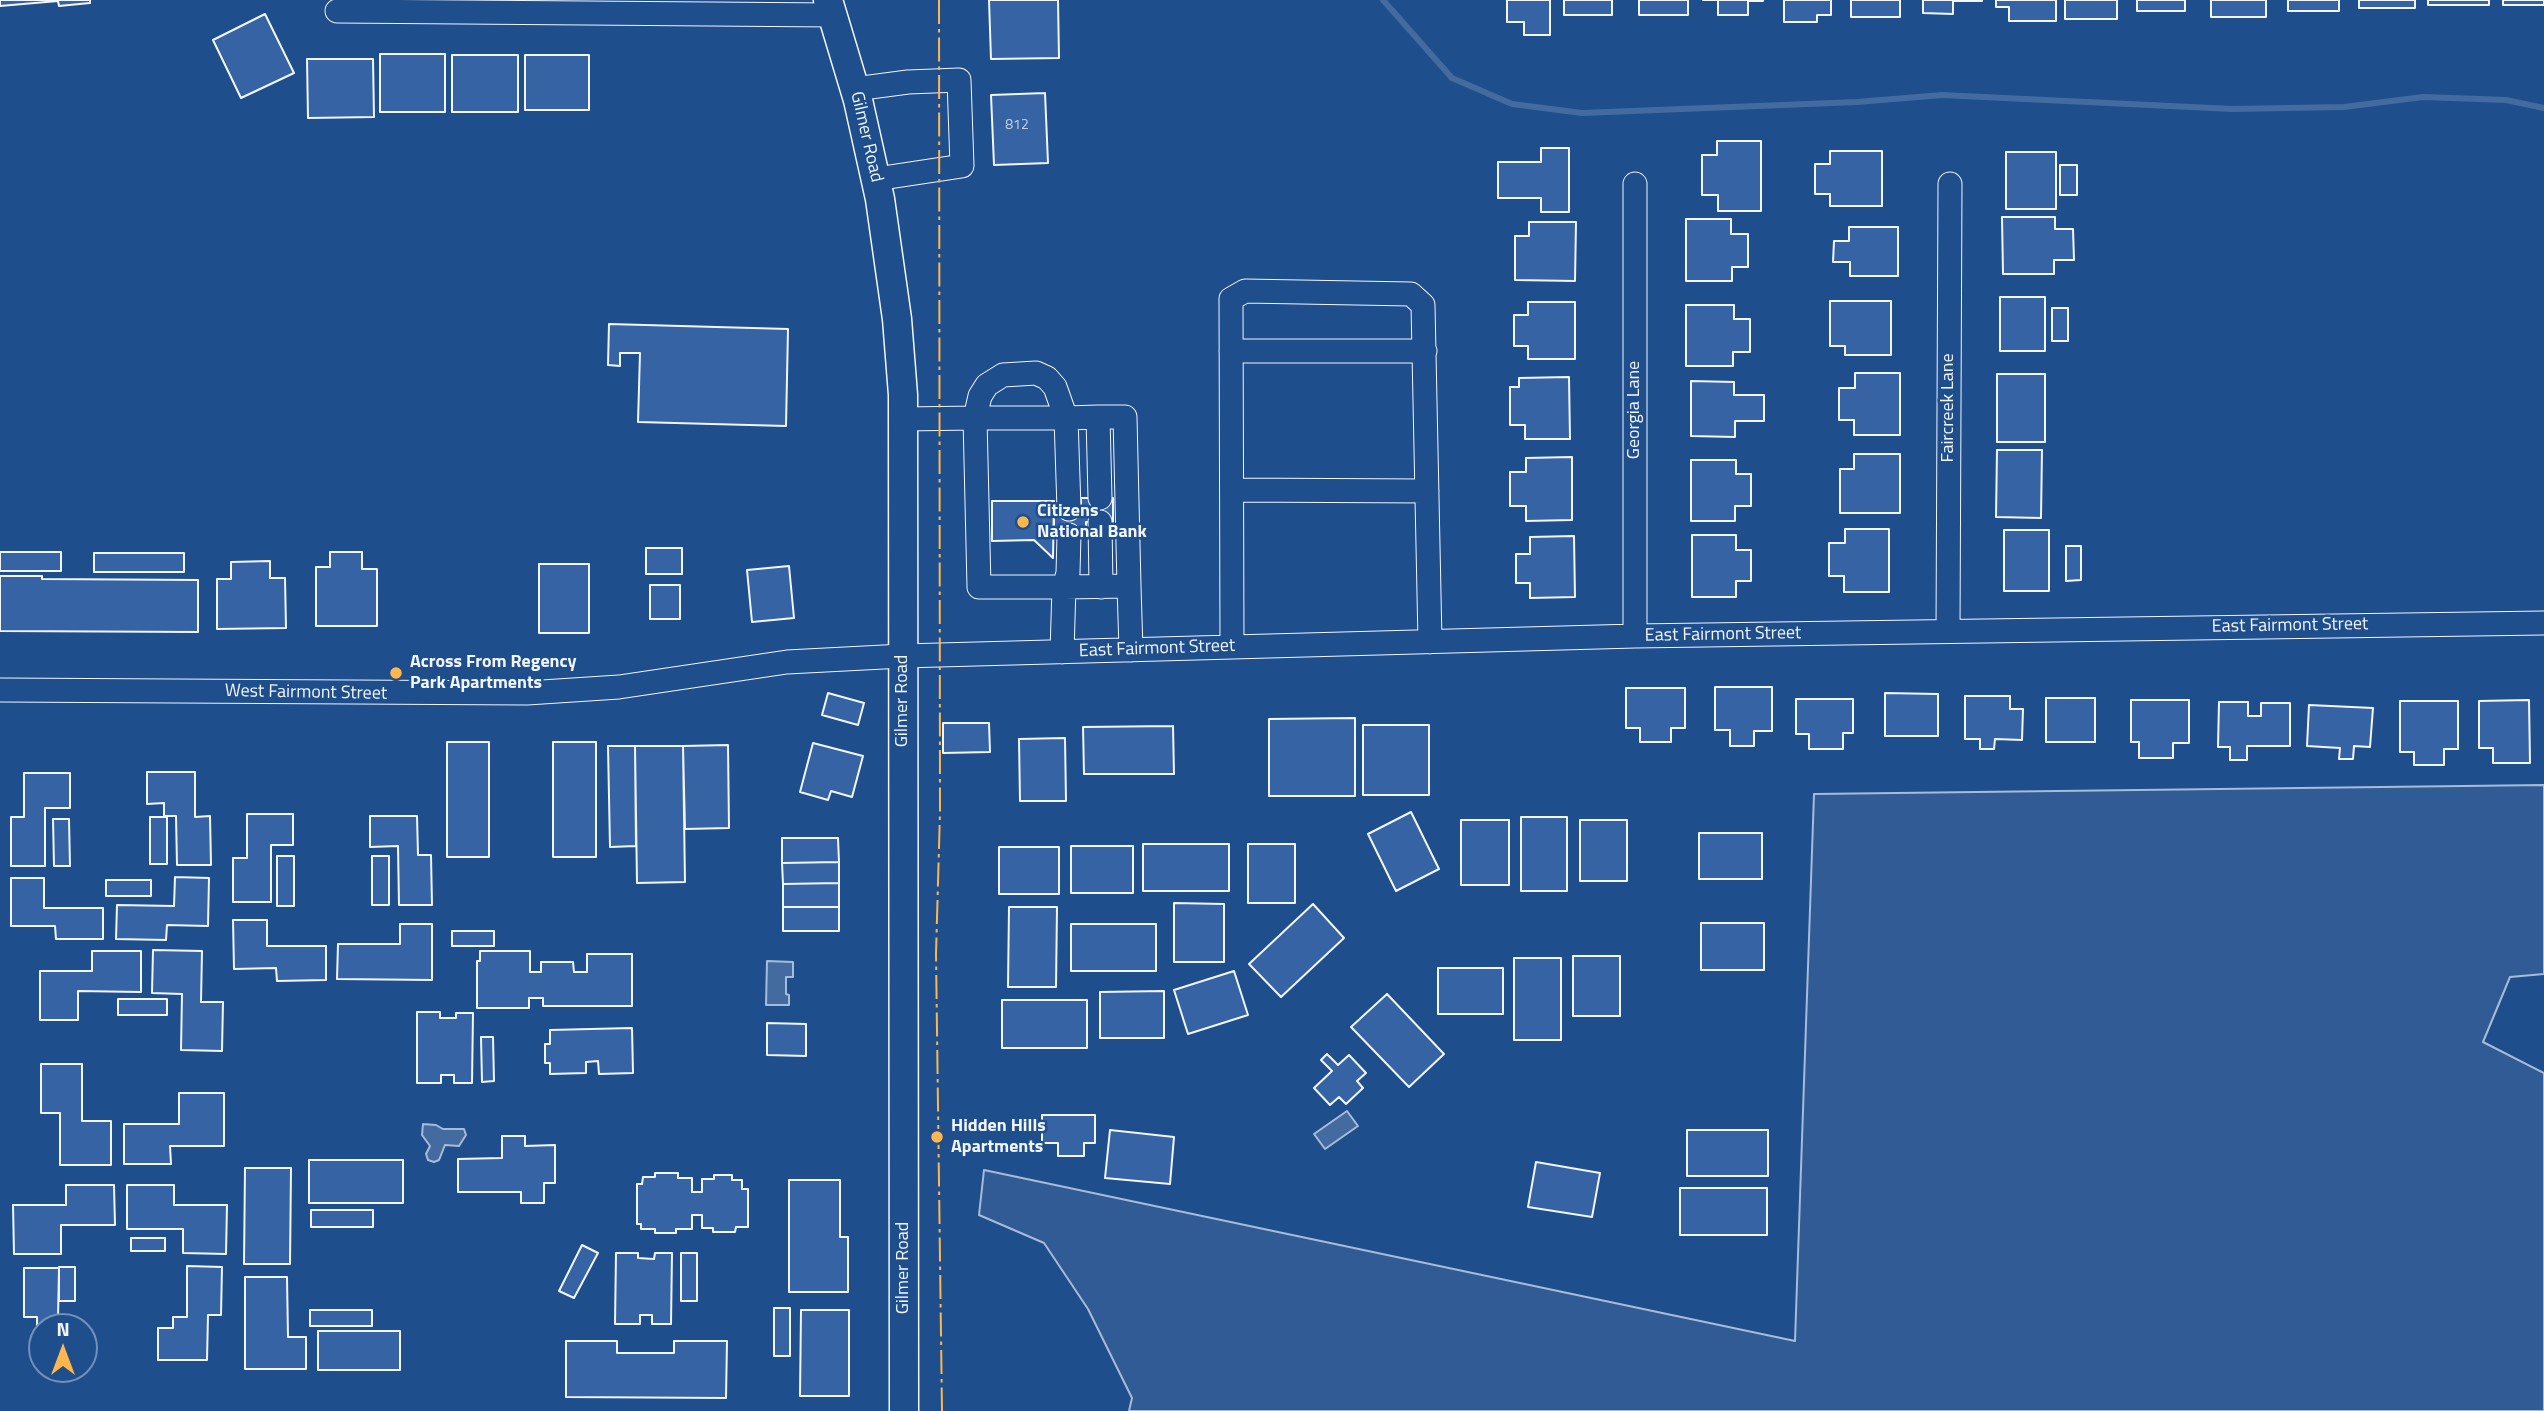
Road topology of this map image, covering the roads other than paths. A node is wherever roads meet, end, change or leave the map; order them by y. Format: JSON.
{"nodes":[{"id":1,"x":830,"y":7,"type":"edge"},
{"id":2,"x":337,"y":11,"type":"dead end"},
{"id":3,"x":855,"y":89,"type":"junction"},
{"id":4,"x":876,"y":179,"type":"junction"},
{"id":5,"x":1635,"y":184,"type":"dead end"},
{"id":6,"x":1950,"y":184,"type":"dead end"},
{"id":7,"x":1231,"y":351,"type":"junction"},
{"id":8,"x":1424,"y":351,"type":"junction"},
{"id":9,"x":1098,"y":417,"type":"junction"},
{"id":10,"x":975,"y":418,"type":"junction"},
{"id":11,"x":1066,"y":418,"type":"junction"},
{"id":12,"x":903,"y":419,"type":"junction"},
{"id":13,"x":1231,"y":490,"type":"junction"},
{"id":14,"x":1427,"y":491,"type":"junction"},
{"id":15,"x":1100,"y":498,"type":"dead end"},
{"id":16,"x":1069,"y":509,"type":"dead end"},
{"id":17,"x":1100,"y":523,"type":"dead end"},
{"id":18,"x":1069,"y":535,"type":"dead end"},
{"id":19,"x":1129,"y":586,"type":"junction"},
{"id":20,"x":1064,"y":587,"type":"junction"},
{"id":21,"x":1101,"y":587,"type":"junction"},
{"id":22,"x":2544,"y":623,"type":"edge"},
{"id":23,"x":1948,"y":631,"type":"junction"},
{"id":24,"x":1635,"y":636,"type":"junction"},
{"id":25,"x":1430,"y":642,"type":"junction"},
{"id":26,"x":1232,"y":647,"type":"junction"},
{"id":27,"x":1131,"y":650,"type":"junction"},
{"id":28,"x":1062,"y":652,"type":"junction"},
{"id":29,"x":903,"y":656,"type":"junction"},
{"id":30,"x":0,"y":690,"type":"edge"},
{"id":31,"x":904,"y":1411,"type":"edge"}],
"edges":[{"from":1,"to":2,"type":"street"},
{"from":1,"to":3,"type":"main road","name":"Gilmer Road"},
{"from":3,"to":4,"type":"main road","name":"Gilmer Road"},
{"from":3,"to":4,"type":"street"},
{"from":4,"to":12,"type":"main road","name":"Gilmer Road"},
{"from":5,"to":24,"type":"street","name":"Georgia Lane"},
{"from":6,"to":23,"type":"street","name":"Faircreek Lane"},
{"from":7,"to":8,"type":"street"},
{"from":7,"to":8,"type":"street"},
{"from":7,"to":13,"type":"street"},
{"from":8,"to":14,"type":"street"},
{"from":9,"to":11,"type":"street"},
{"from":9,"to":15,"type":"street"},
{"from":9,"to":19,"type":"street"},
{"from":10,"to":11,"type":"street"},
{"from":10,"to":11,"type":"street"},
{"from":10,"to":12,"type":"street"},
{"from":10,"to":20,"type":"street"},
{"from":11,"to":16,"type":"street"},
{"from":12,"to":29,"type":"main road","name":"Gilmer Road"},
{"from":13,"to":14,"type":"street"},
{"from":13,"to":26,"type":"street"},
{"from":14,"to":25,"type":"street"},
{"from":17,"to":21,"type":"street"},
{"from":18,"to":20,"type":"street"},
{"from":19,"to":21,"type":"street"},
{"from":19,"to":27,"type":"street"},
{"from":20,"to":21,"type":"street"},
{"from":20,"to":28,"type":"street"},
{"from":22,"to":23,"type":"street","name":"East Fairmont Street"},
{"from":23,"to":24,"type":"street","name":"East Fairmont Street"},
{"from":24,"to":25,"type":"street","name":"East Fairmont Street"},
{"from":25,"to":26,"type":"street","name":"East Fairmont Street"},
{"from":26,"to":27,"type":"street","name":"East Fairmont Street"},
{"from":27,"to":28,"type":"street","name":"East Fairmont Street"},
{"from":28,"to":29,"type":"street","name":"East Fairmont Street"},
{"from":29,"to":30,"type":"street","name":"West Fairmont Street"},
{"from":29,"to":31,"type":"main road","name":"Gilmer Road"}]}
